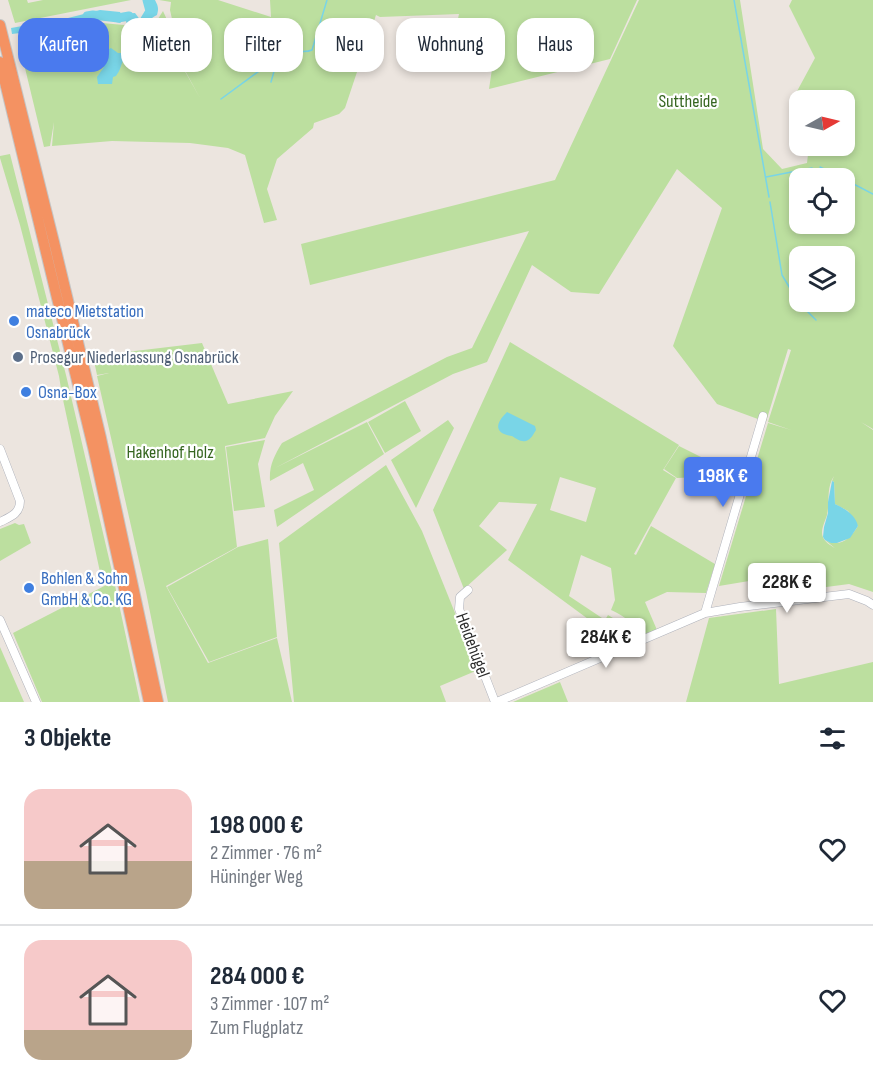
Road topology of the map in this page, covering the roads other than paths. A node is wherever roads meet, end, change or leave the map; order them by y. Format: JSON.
{"nodes":[{"id":1,"x":0,"y":26,"type":"edge"},
{"id":2,"x":0,"y":62,"type":"edge"},
{"id":3,"x":763,"y":416,"type":"dead end"},
{"id":4,"x":0,"y":449,"type":"edge"},
{"id":5,"x":0,"y":522,"type":"edge"},
{"id":6,"x":468,"y":590,"type":"dead end"},
{"id":7,"x":873,"y":606,"type":"edge"},
{"id":8,"x":705,"y":613,"type":"junction"},
{"id":9,"x":0,"y":620,"type":"edge"},
{"id":10,"x":632,"y":630,"type":"dead end"},
{"id":11,"x":638,"y":641,"type":"junction"},
{"id":12,"x":36,"y":702,"type":"edge"},
{"id":13,"x":149,"y":702,"type":"edge"},
{"id":14,"x":158,"y":702,"type":"edge"},
{"id":15,"x":496,"y":702,"type":"edge"}],
"edges":[{"from":1,"to":14,"type":"highway"},
{"from":2,"to":13,"type":"highway"},
{"from":3,"to":8,"type":"street"},
{"from":4,"to":5,"type":"street"},
{"from":6,"to":15,"type":"street","name":"Heidehügel"},
{"from":7,"to":8,"type":"street"},
{"from":8,"to":11,"type":"street"},
{"from":9,"to":12,"type":"street"},
{"from":10,"to":11,"type":"street"},
{"from":11,"to":15,"type":"street"}]}
